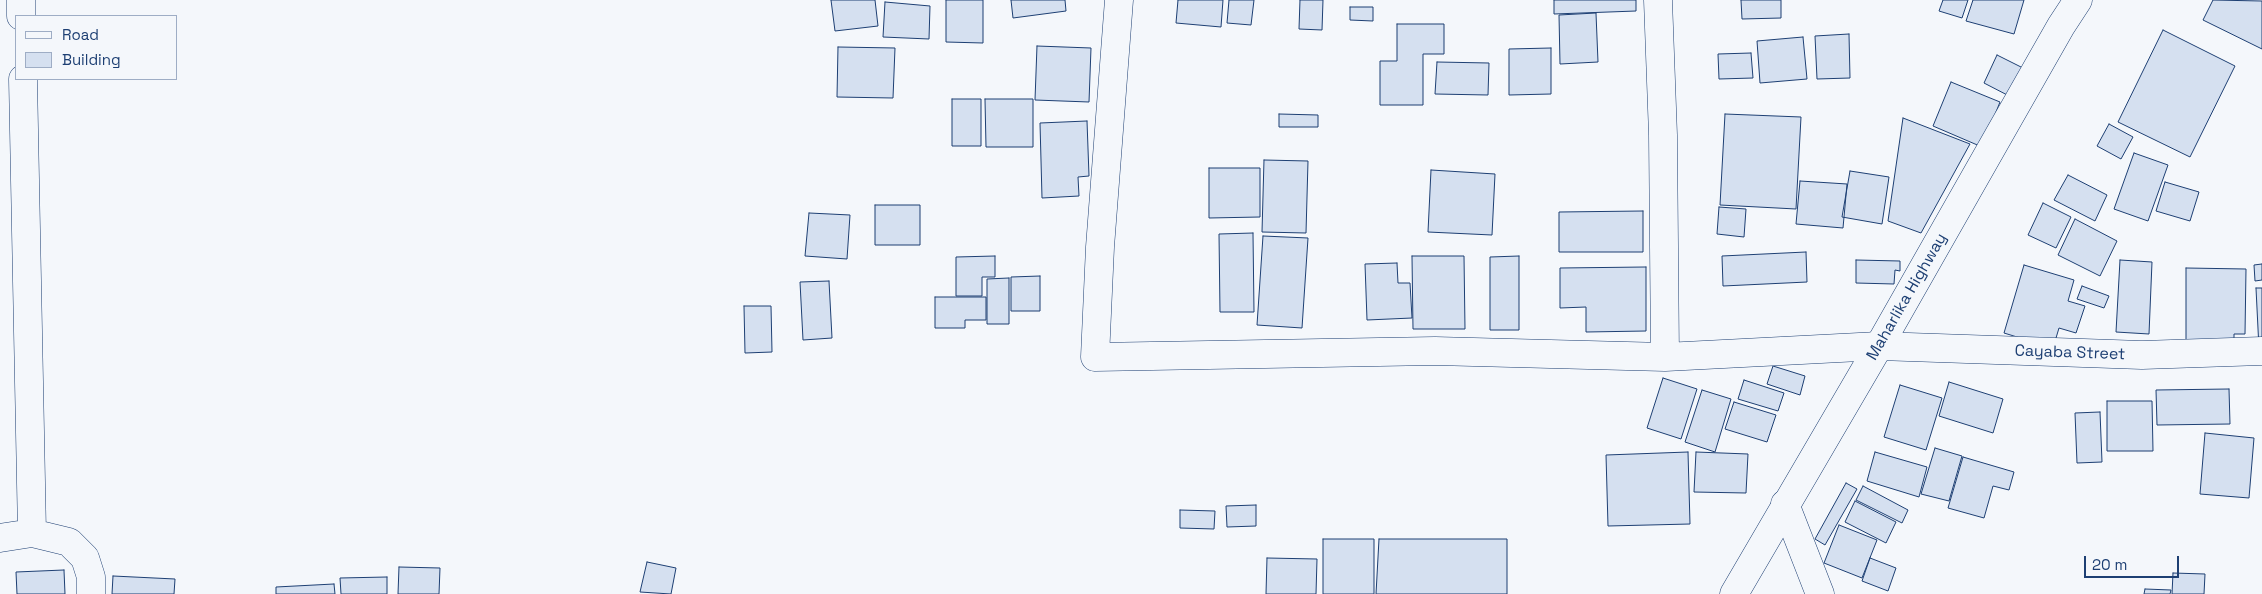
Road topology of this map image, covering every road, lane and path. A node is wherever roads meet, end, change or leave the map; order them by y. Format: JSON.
{"nodes":[{"id":1,"x":21,"y":0,"type":"edge"},
{"id":2,"x":1118,"y":0,"type":"edge"},
{"id":3,"x":1658,"y":0,"type":"edge"},
{"id":4,"x":2078,"y":0,"type":"edge"},
{"id":5,"x":21,"y":15,"type":"edge"},
{"id":6,"x":23,"y":80,"type":"edge"},
{"id":7,"x":1879,"y":346,"type":"junction"},
{"id":8,"x":2262,"y":351,"type":"edge"},
{"id":9,"x":1665,"y":357,"type":"junction"},
{"id":10,"x":1785,"y":504,"type":"junction"},
{"id":11,"x":32,"y":533,"type":"junction"},
{"id":12,"x":0,"y":538,"type":"edge"},
{"id":13,"x":91,"y":594,"type":"edge"},
{"id":14,"x":1734,"y":594,"type":"edge"},
{"id":15,"x":1820,"y":594,"type":"edge"}],
"edges":[{"from":1,"to":5,"type":"street"},
{"from":2,"to":9,"type":"street","name":"Cayaba Street"},
{"from":3,"to":9,"type":"street"},
{"from":4,"to":7,"type":"street","name":"Maharlika Highway"},
{"from":6,"to":11,"type":"street"},
{"from":7,"to":8,"type":"street","name":"Cayaba Street"},
{"from":7,"to":9,"type":"street","name":"Cayaba Street"},
{"from":7,"to":10,"type":"street","name":"Maharlika Highway"},
{"from":10,"to":14,"type":"street","name":"Maharlika Highway"},
{"from":10,"to":15,"type":"street"},
{"from":11,"to":12,"type":"street"},
{"from":11,"to":13,"type":"street"}]}
